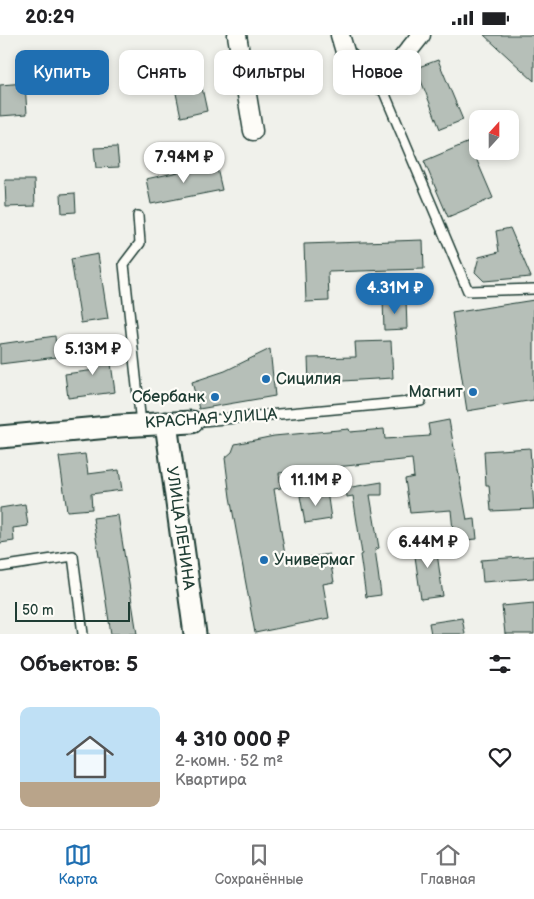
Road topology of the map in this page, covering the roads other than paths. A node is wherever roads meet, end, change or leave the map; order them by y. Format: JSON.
{"nodes":[{"id":1,"x":237,"y":35,"type":"edge"},
{"id":2,"x":340,"y":35,"type":"edge"},
{"id":3,"x":421,"y":35,"type":"edge"},
{"id":4,"x":344,"y":50,"type":"edge"},
{"id":5,"x":409,"y":50,"type":"edge"},
{"id":6,"x":385,"y":95,"type":"edge"},
{"id":7,"x":253,"y":131,"type":"dead end"},
{"id":8,"x":138,"y":216,"type":"dead end"},
{"id":9,"x":534,"y":289,"type":"edge"},
{"id":10,"x":421,"y":401,"type":"dead end"},
{"id":11,"x":192,"y":421,"type":"joint"},
{"id":12,"x":153,"y":423,"type":"junction"},
{"id":13,"x":0,"y":437,"type":"edge"},
{"id":14,"x":0,"y":567,"type":"edge"},
{"id":15,"x":83,"y":634,"type":"edge"},
{"id":16,"x":182,"y":634,"type":"edge"},
{"id":17,"x":195,"y":634,"type":"edge"}],
"edges":[{"from":1,"to":7,"type":"street"},
{"from":2,"to":4,"type":"street"},
{"from":3,"to":5,"type":"street"},
{"from":6,"to":9,"type":"lane"},
{"from":8,"to":12,"type":"lane"},
{"from":10,"to":11,"type":"lane","name":"КРАСНАЯ УЛИЦА"},
{"from":11,"to":12,"type":"street","name":"КРАСНАЯ УЛИЦА"},
{"from":12,"to":13,"type":"street","name":"КРАСНАЯ УЛИЦА"},
{"from":12,"to":16,"type":"street","name":"УЛИЦА ЛЕНИНА"},
{"from":12,"to":17,"type":"street","name":"УЛИЦА ЛЕНИНА"},
{"from":14,"to":15,"type":"lane"}]}
